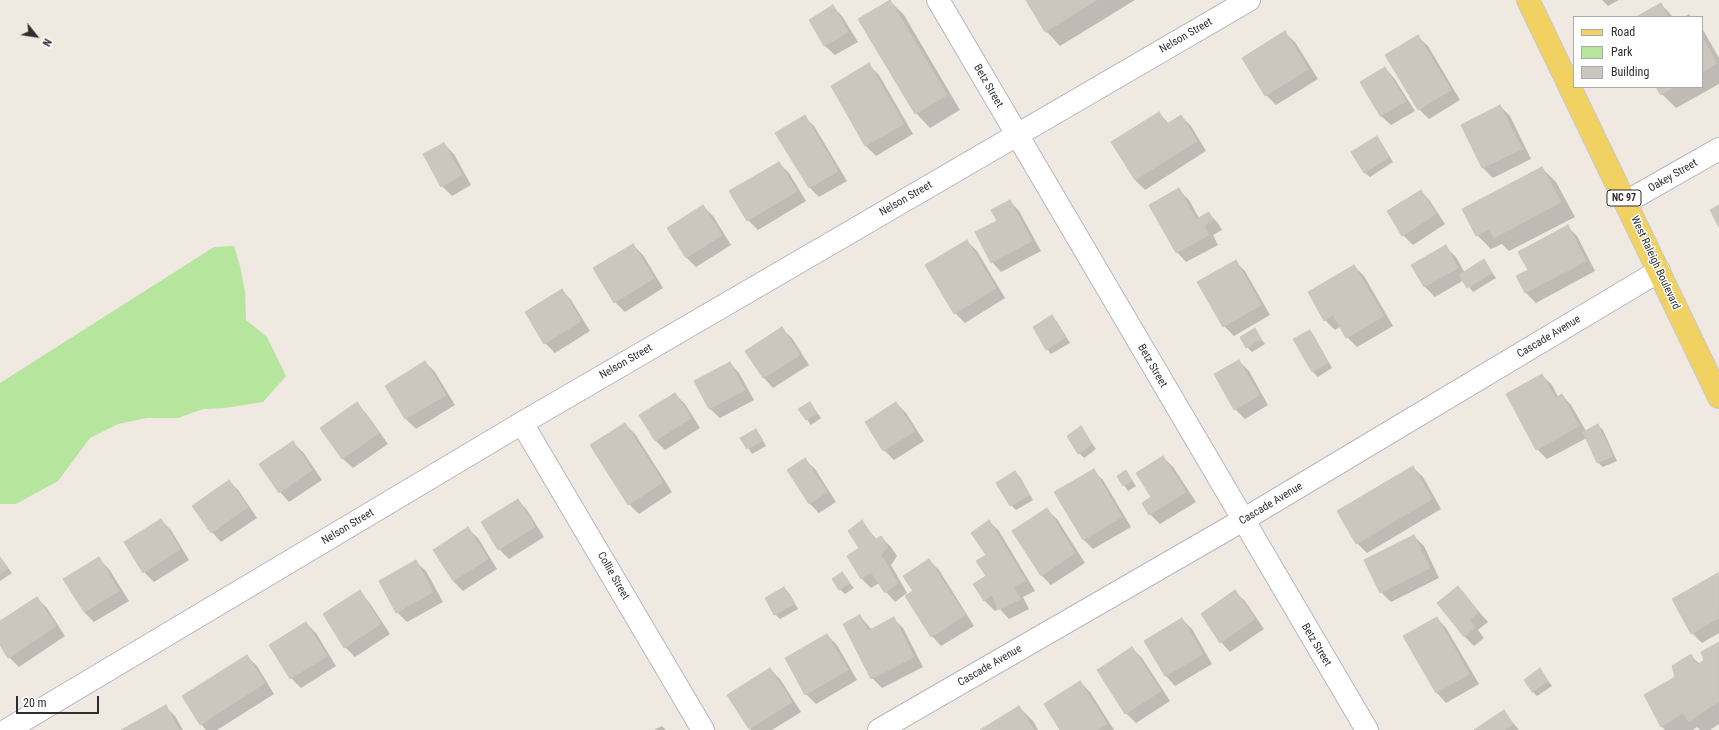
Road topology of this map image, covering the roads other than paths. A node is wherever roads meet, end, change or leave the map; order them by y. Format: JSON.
{"nodes":[{"id":1,"x":938,"y":0,"type":"edge"},
{"id":2,"x":1249,"y":0,"type":"edge"},
{"id":3,"x":1528,"y":0,"type":"edge"},
{"id":4,"x":1017,"y":135,"type":"junction"},
{"id":5,"x":1719,"y":149,"type":"edge"},
{"id":6,"x":1626,"y":202,"type":"junction"},
{"id":7,"x":1659,"y":271,"type":"junction"},
{"id":8,"x":1719,"y":397,"type":"edge"},
{"id":9,"x":522,"y":423,"type":"junction"},
{"id":10,"x":1243,"y":520,"type":"junction"},
{"id":11,"x":37,"y":722,"type":"edge"},
{"id":12,"x":7,"y":730,"type":"edge"},
{"id":13,"x":703,"y":730,"type":"edge"},
{"id":14,"x":879,"y":730,"type":"edge"},
{"id":15,"x":1367,"y":730,"type":"edge"}],
"edges":[{"from":1,"to":4,"type":"street","name":"Betz Street"},
{"from":2,"to":4,"type":"street","name":"Nelson Street"},
{"from":3,"to":6,"type":"main road","name":"West Raleigh Boulevard","number":"NC 97"},
{"from":4,"to":9,"type":"street","name":"Nelson Street"},
{"from":4,"to":10,"type":"street","name":"Betz Street"},
{"from":5,"to":6,"type":"street","name":"Oakey Street"},
{"from":6,"to":7,"type":"main road","name":"West Raleigh Boulevard","number":"NC 97"},
{"from":7,"to":8,"type":"main road","name":"West Raleigh Boulevard","number":"NC 97"},
{"from":7,"to":10,"type":"street","name":"Cascade Avenue"},
{"from":9,"to":11,"type":"street","name":"Nelson Street"},
{"from":9,"to":13,"type":"street","name":"Collie Street"},
{"from":10,"to":14,"type":"street","name":"Cascade Avenue"},
{"from":10,"to":15,"type":"street","name":"Betz Street"},
{"from":11,"to":12,"type":"street","name":"Nelson Street"}]}
